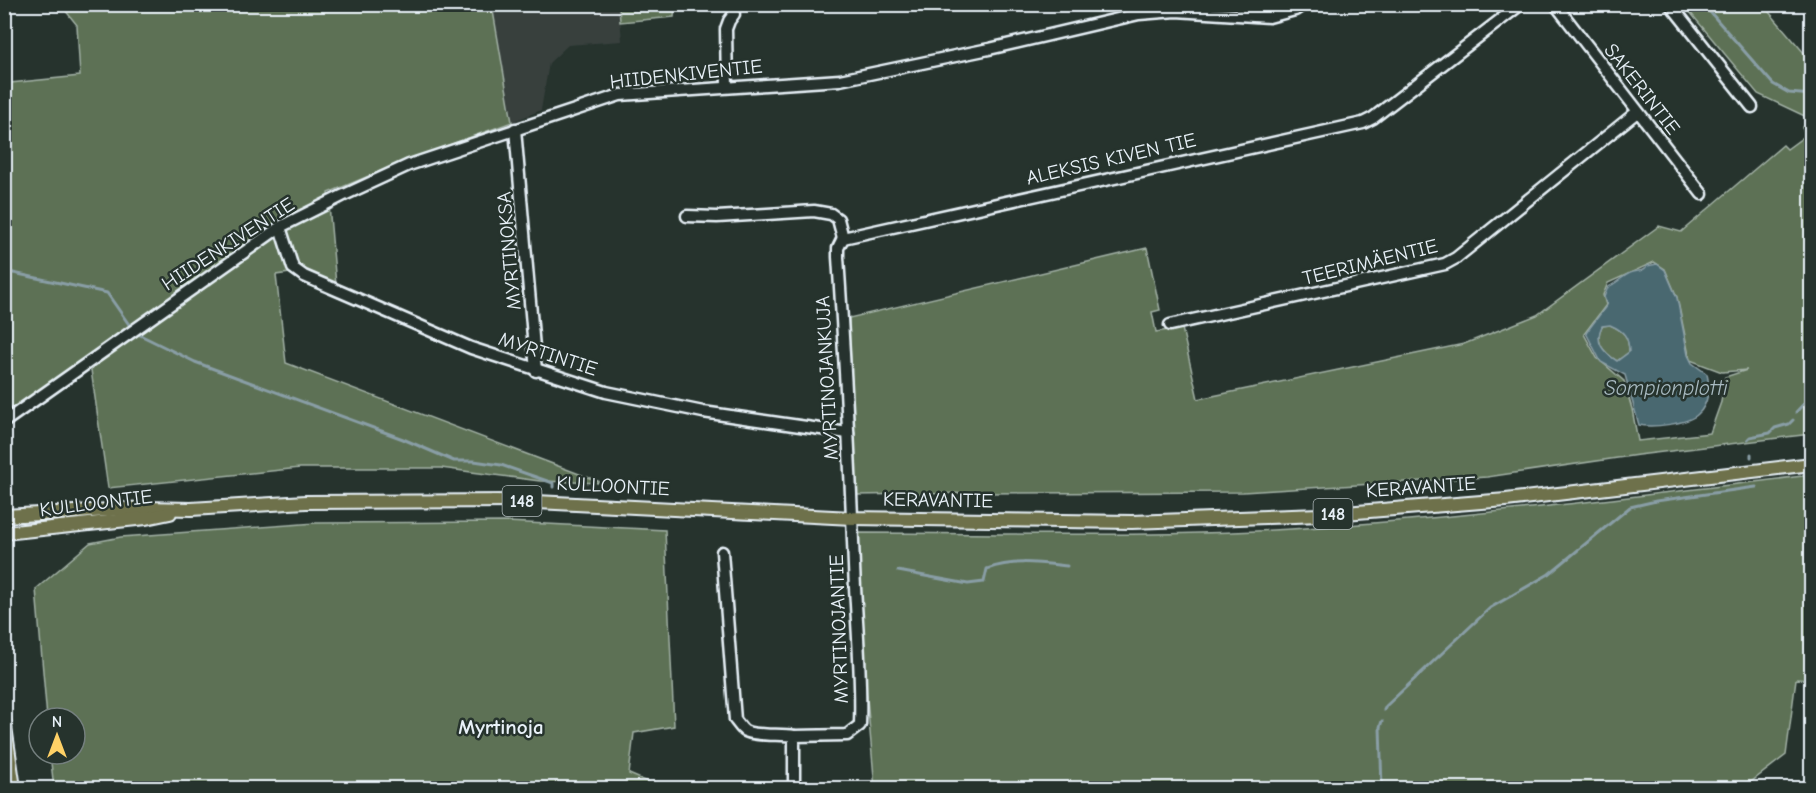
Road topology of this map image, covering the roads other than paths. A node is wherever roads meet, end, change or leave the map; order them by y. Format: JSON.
{"nodes":[{"id":1,"x":1304,"y":4,"type":"edge"},
{"id":2,"x":1521,"y":4,"type":"edge"},
{"id":3,"x":1555,"y":4,"type":"edge"},
{"id":4,"x":1670,"y":4,"type":"edge"},
{"id":5,"x":734,"y":14,"type":"dead end"},
{"id":6,"x":727,"y":87,"type":"junction"},
{"id":7,"x":1752,"y":107,"type":"dead end"},
{"id":8,"x":1637,"y":112,"type":"junction"},
{"id":9,"x":515,"y":129,"type":"junction"},
{"id":10,"x":1702,"y":194,"type":"dead end"},
{"id":11,"x":687,"y":216,"type":"dead end"},
{"id":12,"x":280,"y":227,"type":"junction"},
{"id":13,"x":843,"y":238,"type":"junction"},
{"id":14,"x":1170,"y":326,"type":"dead end"},
{"id":15,"x":536,"y":371,"type":"junction"},
{"id":16,"x":4,"y":422,"type":"edge"},
{"id":17,"x":848,"y":433,"type":"junction"},
{"id":18,"x":1812,"y":464,"type":"edge"},
{"id":19,"x":191,"y":509,"type":"junction"},
{"id":20,"x":4,"y":516,"type":"edge"},
{"id":21,"x":852,"y":518,"type":"junction"},
{"id":22,"x":4,"y":533,"type":"edge"},
{"id":23,"x":722,"y":552,"type":"dead end"},
{"id":24,"x":4,"y":720,"type":"edge"},
{"id":25,"x":794,"y":736,"type":"junction"},
{"id":26,"x":14,"y":789,"type":"edge"},
{"id":27,"x":794,"y":789,"type":"edge"}],
"edges":[{"from":1,"to":6,"type":"street","name":"HIIDENKIVENTIE"},
{"from":2,"to":13,"type":"street","name":"ALEKSIS KIVEN TIE"},
{"from":3,"to":8,"type":"street","name":"SAKERINTIE"},
{"from":4,"to":7,"type":"street"},
{"from":5,"to":6,"type":"street"},
{"from":6,"to":9,"type":"street","name":"HIIDENKIVENTIE"},
{"from":8,"to":10,"type":"street","name":"SAKERINTIE"},
{"from":8,"to":14,"type":"street","name":"TEERIMÄENTIE"},
{"from":9,"to":12,"type":"street","name":"HIIDENKIVENTIE"},
{"from":9,"to":15,"type":"street","name":"MYRTINOKSA"},
{"from":11,"to":13,"type":"street"},
{"from":12,"to":15,"type":"street","name":"MYRTINTIE"},
{"from":12,"to":16,"type":"street","name":"HIIDENKIVENTIE"},
{"from":13,"to":17,"type":"street","name":"MYRTINOJANKUJA"},
{"from":15,"to":17,"type":"street","name":"MYRTINTIE"},
{"from":17,"to":21,"type":"street","name":"MYRTINOJANKUJA"},
{"from":18,"to":21,"type":"main road","name":"KERAVANTIE","number":"148"},
{"from":19,"to":20,"type":"main road","name":"KULLOONTIE","number":"148"},
{"from":19,"to":21,"type":"main road","name":"KULLOONTIE","number":"148"},
{"from":19,"to":22,"type":"main road","name":"KULLOONTIE","number":"148"},
{"from":21,"to":25,"type":"street","name":"MYRTINOJANTIE"},
{"from":23,"to":25,"type":"street"},
{"from":24,"to":26,"type":"main road"},
{"from":25,"to":27,"type":"street"}]}
